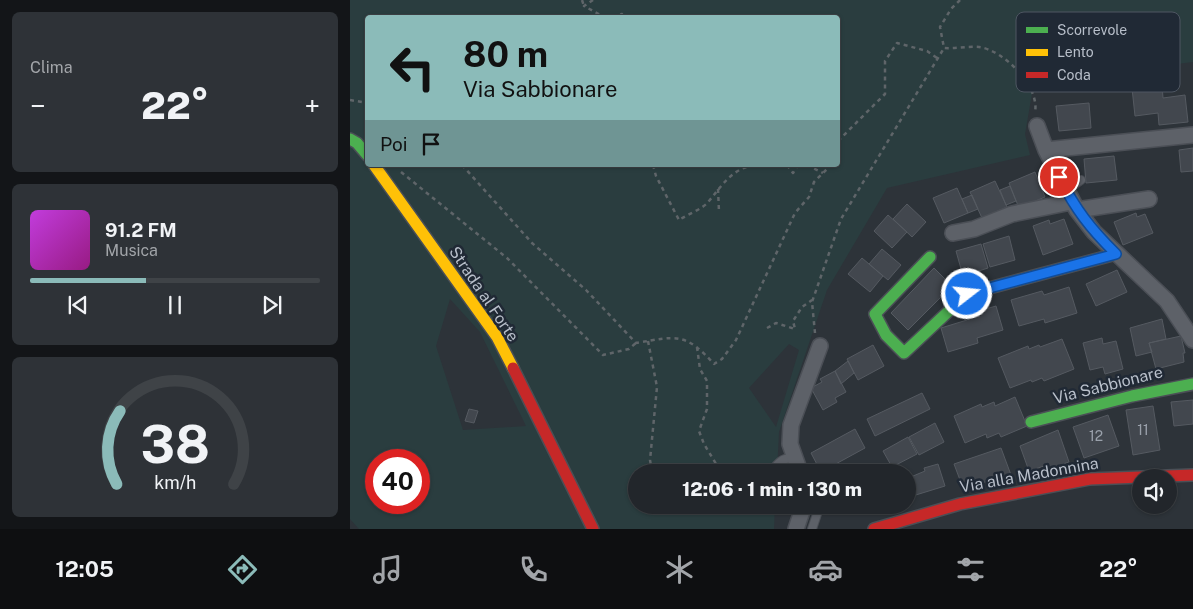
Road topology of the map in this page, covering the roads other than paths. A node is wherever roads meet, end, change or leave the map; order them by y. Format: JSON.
{"nodes":[{"id":1,"x":1037,"y":126,"type":"road end"},
{"id":2,"x":1193,"y":135,"type":"edge"},
{"id":3,"x":350,"y":139,"type":"edge"},
{"id":4,"x":1046,"y":150,"type":"junction"},
{"id":5,"x":365,"y":152,"type":"edge"},
{"id":6,"x":375,"y":167,"type":"edge"},
{"id":7,"x":1081,"y":180,"type":"dead end"},
{"id":8,"x":1149,"y":200,"type":"dead end"},
{"id":9,"x":1071,"y":201,"type":"junction"},
{"id":10,"x":953,"y":233,"type":"dead end"},
{"id":11,"x":1116,"y":254,"type":"junction"},
{"id":12,"x":930,"y":257,"type":"dead end"},
{"id":13,"x":1193,"y":340,"type":"edge"},
{"id":14,"x":820,"y":346,"type":"road end"},
{"id":15,"x":1193,"y":384,"type":"edge"},
{"id":16,"x":1031,"y":422,"type":"dead end"},
{"id":17,"x":778,"y":464,"type":"edge"},
{"id":18,"x":795,"y":464,"type":"edge"},
{"id":19,"x":796,"y":464,"type":"edge"},
{"id":20,"x":1193,"y":475,"type":"edge"},
{"id":21,"x":801,"y":514,"type":"edge"},
{"id":22,"x":817,"y":514,"type":"edge"},
{"id":23,"x":593,"y":529,"type":"edge"},
{"id":24,"x":796,"y":529,"type":"edge"},
{"id":25,"x":812,"y":529,"type":"edge"},
{"id":26,"x":874,"y":529,"type":"edge"}],
"edges":[{"from":1,"to":4,"type":"street"},
{"from":2,"to":4,"type":"street"},
{"from":3,"to":5,"type":"street"},
{"from":4,"to":9,"type":"street"},
{"from":6,"to":23,"type":"street","name":"Strada al Forte"},
{"from":7,"to":9,"type":"lane"},
{"from":8,"to":9,"type":"street"},
{"from":9,"to":10,"type":"street"},
{"from":9,"to":11,"type":"street"},
{"from":11,"to":12,"type":"street"},
{"from":11,"to":13,"type":"street"},
{"from":14,"to":19,"type":"street"},
{"from":15,"to":16,"type":"street","name":"Via Sabbionare"},
{"from":17,"to":18,"type":"lane"},
{"from":20,"to":26,"type":"street","name":"Via alla Madonnina"},
{"from":21,"to":24,"type":"street"},
{"from":22,"to":25,"type":"lane"}]}
